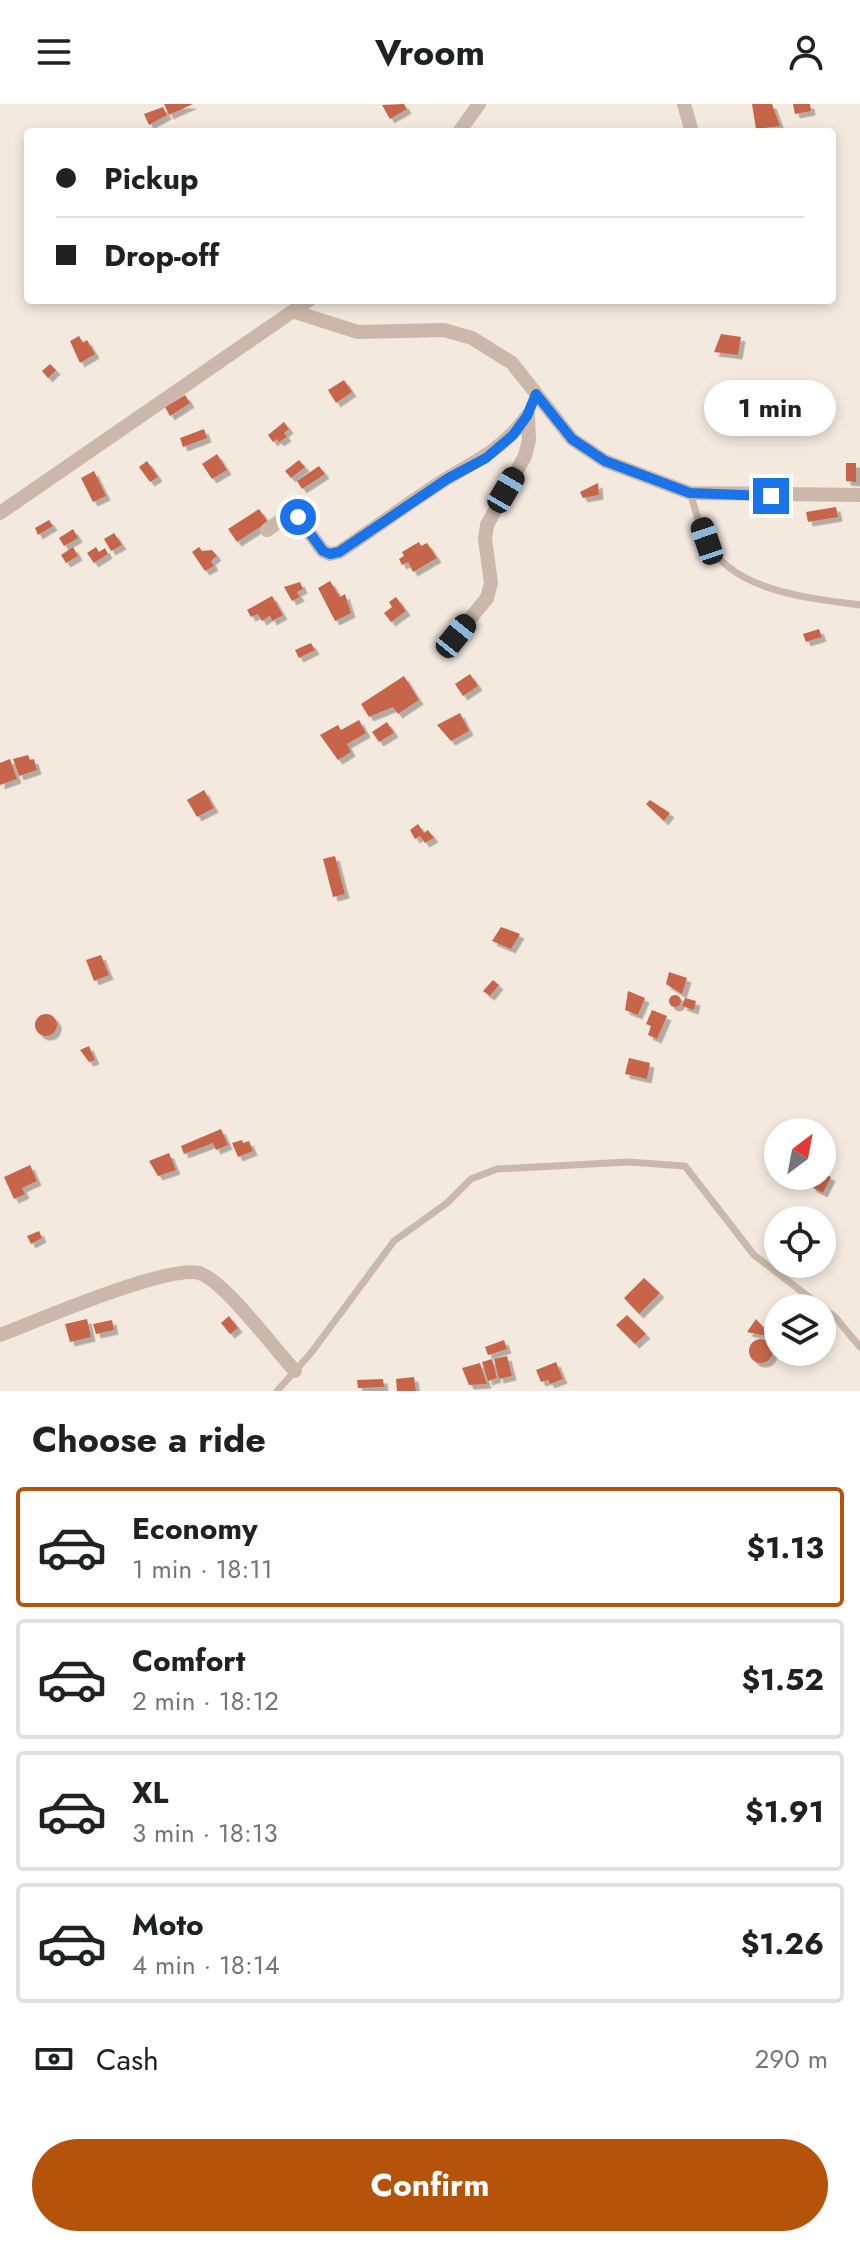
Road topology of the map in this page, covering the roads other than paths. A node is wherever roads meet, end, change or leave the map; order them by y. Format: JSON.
{"nodes":[{"id":1,"x":479,"y":104,"type":"edge"},
{"id":2,"x":684,"y":104,"type":"edge"},
{"id":3,"x":462,"y":128,"type":"edge"},
{"id":4,"x":691,"y":128,"type":"edge"},
{"id":5,"x":304,"y":304,"type":"edge"},
{"id":6,"x":295,"y":312,"type":"junction"},
{"id":7,"x":536,"y":394,"type":"junction"},
{"id":8,"x":527,"y":416,"type":"junction"},
{"id":9,"x":690,"y":493,"type":"junction"},
{"id":10,"x":860,"y":495,"type":"edge"},
{"id":11,"x":0,"y":513,"type":"edge"},
{"id":12,"x":267,"y":530,"type":"dead end"},
{"id":13,"x":860,"y":605,"type":"edge"},
{"id":14,"x":456,"y":636,"type":"dead end"},
{"id":15,"x":0,"y":1335,"type":"edge"},
{"id":16,"x":860,"y":1347,"type":"edge"},
{"id":17,"x":295,"y":1371,"type":"junction"},
{"id":18,"x":277,"y":1391,"type":"edge"}],
"edges":[{"from":1,"to":3,"type":"street"},
{"from":2,"to":4,"type":"street"},
{"from":5,"to":6,"type":"street"},
{"from":6,"to":7,"type":"street"},
{"from":6,"to":11,"type":"street"},
{"from":7,"to":8,"type":"street"},
{"from":7,"to":9,"type":"street"},
{"from":8,"to":12,"type":"street"},
{"from":8,"to":14,"type":"street"},
{"from":9,"to":10,"type":"street"},
{"from":9,"to":13,"type":"lane"},
{"from":15,"to":17,"type":"street"},
{"from":16,"to":17,"type":"lane"},
{"from":17,"to":18,"type":"lane"}]}
